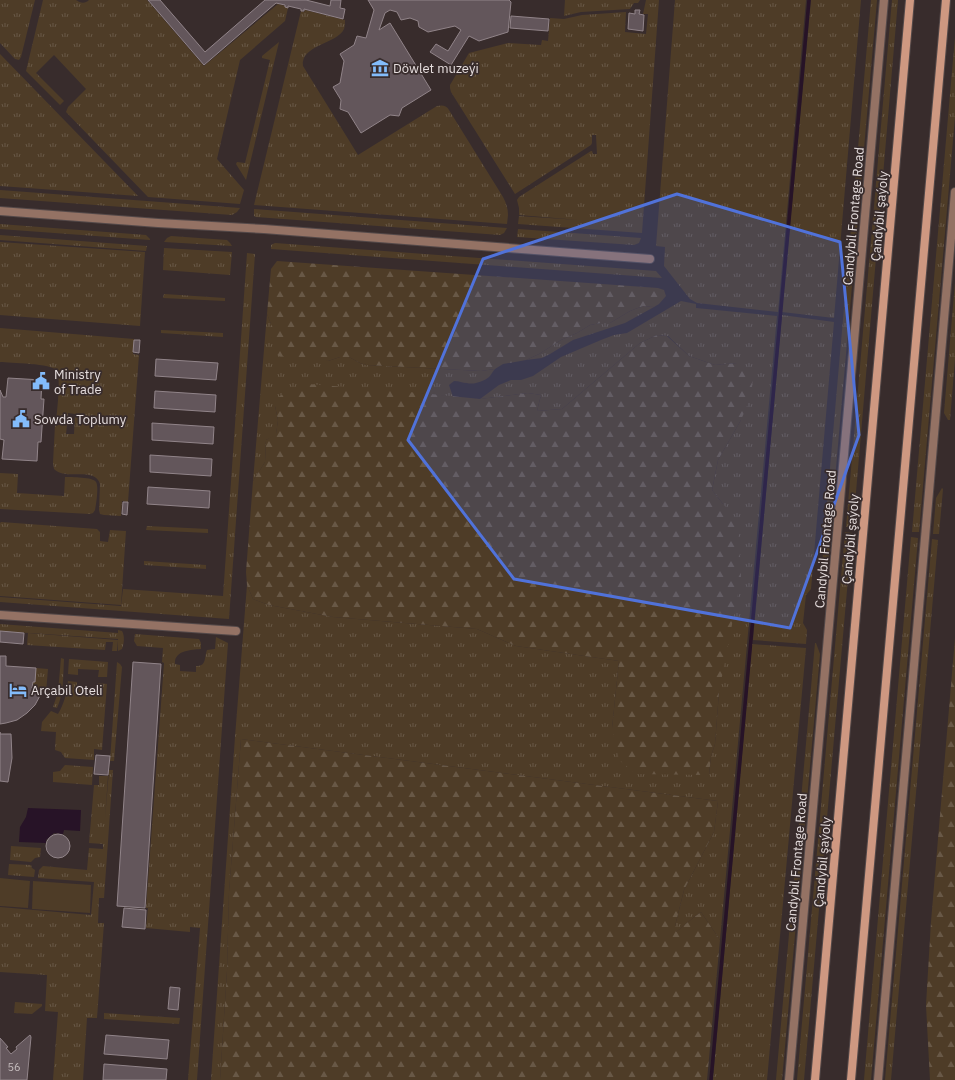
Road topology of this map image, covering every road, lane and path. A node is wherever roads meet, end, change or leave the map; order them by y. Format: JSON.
{"nodes":[{"id":1,"x":884,"y":0,"type":"edge"},
{"id":2,"x":910,"y":0,"type":"edge"},
{"id":3,"x":946,"y":0,"type":"edge"},
{"id":4,"x":955,"y":192,"type":"edge"},
{"id":5,"x":0,"y":211,"type":"edge"},
{"id":6,"x":650,"y":259,"type":"dead end"},
{"id":7,"x":0,"y":615,"type":"edge"},
{"id":8,"x":236,"y":631,"type":"dead end"},
{"id":9,"x":789,"y":1080,"type":"edge"},
{"id":10,"x":815,"y":1080,"type":"edge"},
{"id":11,"x":851,"y":1080,"type":"edge"},
{"id":12,"x":878,"y":1080,"type":"edge"}],
"edges":[{"from":1,"to":9,"type":"street","name":"Candybil Frontage Road"},
{"from":2,"to":10,"type":"main road","name":"Çandybil şaýoly"},
{"from":3,"to":11,"type":"main road"},
{"from":4,"to":12,"type":"street"},
{"from":5,"to":6,"type":"street"},
{"from":7,"to":8,"type":"street"}]}
